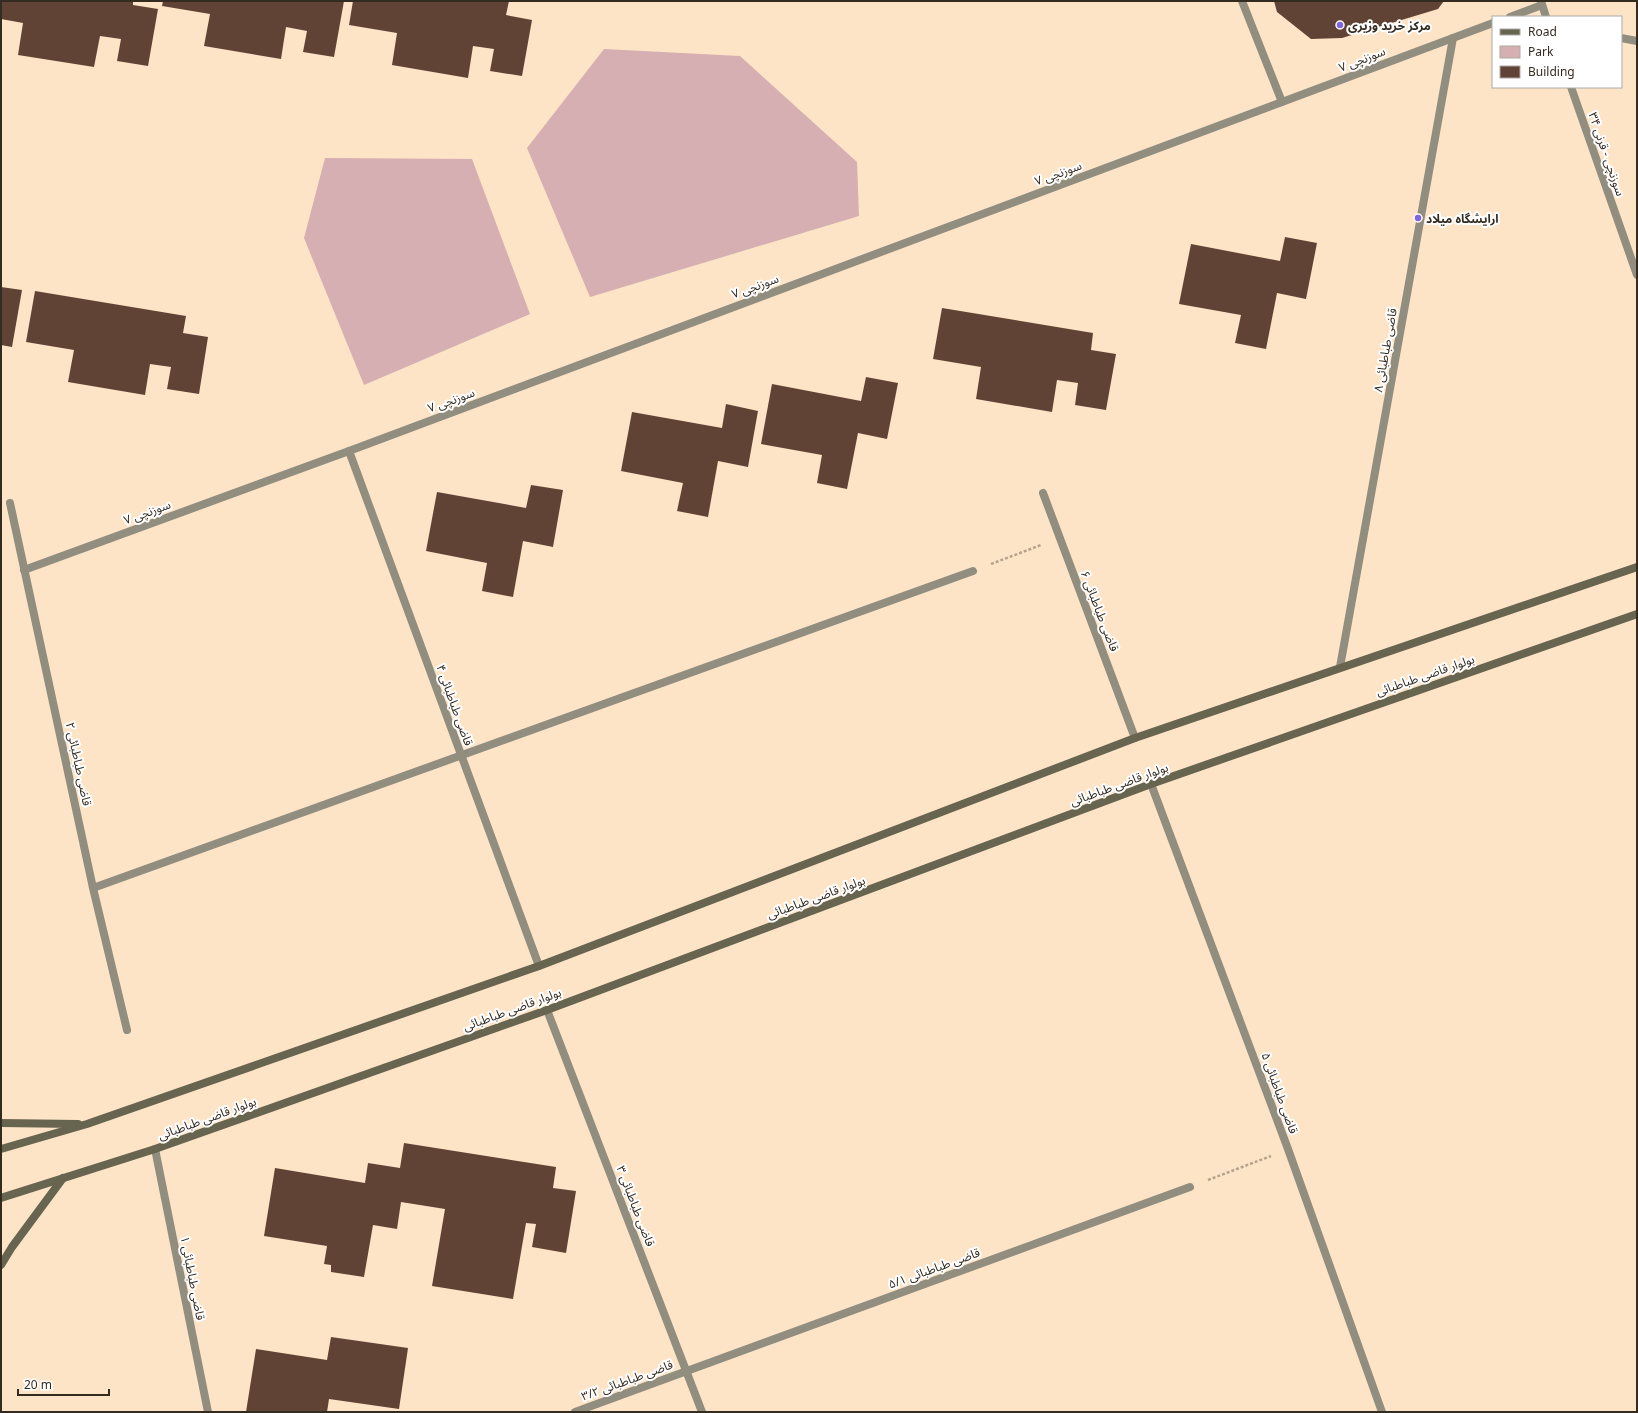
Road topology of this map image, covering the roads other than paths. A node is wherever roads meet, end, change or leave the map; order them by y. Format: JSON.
{"nodes":[{"id":1,"x":1242,"y":1,"type":"edge"},
{"id":2,"x":1541,"y":3,"type":"edge"},
{"id":3,"x":1512,"y":16,"type":"edge"},
{"id":4,"x":1546,"y":16,"type":"edge"},
{"id":5,"x":1492,"y":23,"type":"edge"},
{"id":6,"x":1453,"y":38,"type":"junction"},
{"id":7,"x":1622,"y":38,"type":"edge"},
{"id":8,"x":1637,"y":41,"type":"edge"},
{"id":9,"x":1571,"y":88,"type":"edge"},
{"id":10,"x":1282,"y":102,"type":"junction"},
{"id":11,"x":1637,"y":275,"type":"edge"},
{"id":12,"x":349,"y":451,"type":"junction"},
{"id":13,"x":1043,"y":493,"type":"dead end"},
{"id":14,"x":10,"y":503,"type":"dead end"},
{"id":15,"x":1637,"y":567,"type":"edge"},
{"id":16,"x":24,"y":570,"type":"junction"},
{"id":17,"x":973,"y":571,"type":"road end"},
{"id":18,"x":1637,"y":614,"type":"edge"},
{"id":19,"x":1340,"y":667,"type":"junction"},
{"id":20,"x":1135,"y":738,"type":"junction"},
{"id":21,"x":460,"y":756,"type":"junction"},
{"id":22,"x":1151,"y":784,"type":"junction"},
{"id":23,"x":94,"y":888,"type":"junction"},
{"id":24,"x":539,"y":966,"type":"junction"},
{"id":25,"x":547,"y":1010,"type":"junction"},
{"id":26,"x":127,"y":1030,"type":"dead end"},
{"id":27,"x":1,"y":1123,"type":"edge"},
{"id":28,"x":86,"y":1124,"type":"junction"},
{"id":29,"x":1,"y":1149,"type":"edge"},
{"id":30,"x":155,"y":1149,"type":"junction"},
{"id":31,"x":63,"y":1178,"type":"junction"},
{"id":32,"x":1190,"y":1187,"type":"road end"},
{"id":33,"x":1,"y":1198,"type":"edge"},
{"id":34,"x":1,"y":1265,"type":"edge"},
{"id":35,"x":687,"y":1371,"type":"junction"},
{"id":36,"x":208,"y":1412,"type":"edge"},
{"id":37,"x":575,"y":1412,"type":"edge"},
{"id":38,"x":702,"y":1412,"type":"edge"},
{"id":39,"x":1382,"y":1412,"type":"edge"}],
"edges":[{"from":1,"to":10,"type":"street"},
{"from":2,"to":3,"type":"street"},
{"from":2,"to":4,"type":"street"},
{"from":5,"to":6,"type":"street","name":"سوزنچی ۷"},
{"from":6,"to":10,"type":"street","name":"سوزنچی ۷"},
{"from":6,"to":19,"type":"street","name":"قاضی طباطبائی ۸"},
{"from":7,"to":8,"type":"street"},
{"from":9,"to":11,"type":"street","name":"سوزنچی - قرنی ۳۴"},
{"from":10,"to":12,"type":"street","name":"سوزنچی ۷"},
{"from":12,"to":16,"type":"street","name":"سوزنچی ۷"},
{"from":12,"to":21,"type":"street","name":"قاضی طباطبائی ۴"},
{"from":13,"to":20,"type":"street","name":"قاضی طباطبائی ۶"},
{"from":14,"to":16,"type":"street","name":"قاضی طباطبائی ۲"},
{"from":15,"to":19,"type":"main road"},
{"from":16,"to":23,"type":"street","name":"قاضی طباطبائی ۲"},
{"from":17,"to":21,"type":"street"},
{"from":18,"to":22,"type":"main road","name":"بولوار قاضی طباطبائی"},
{"from":19,"to":20,"type":"main road"},
{"from":20,"to":24,"type":"main road"},
{"from":21,"to":23,"type":"street"},
{"from":21,"to":24,"type":"street","name":"قاضی طباطبائی ۴"},
{"from":22,"to":25,"type":"main road","name":"بولوار قاضی طباطبائی"},
{"from":22,"to":39,"type":"street","name":"قاضی طباطبائی ۵"},
{"from":23,"to":26,"type":"street","name":"قاضی طباطبائی ۲"},
{"from":24,"to":28,"type":"main road"},
{"from":25,"to":30,"type":"main road","name":"بولوار قاضی طباطبائی"},
{"from":25,"to":35,"type":"street","name":"قاضی طباطبائی ۳"},
{"from":27,"to":28,"type":"main road"},
{"from":28,"to":29,"type":"main road"},
{"from":30,"to":31,"type":"main road","name":"بولوار قاضی طباطبائی"},
{"from":30,"to":36,"type":"street","name":"قاضی طباطبائی ۱"},
{"from":31,"to":33,"type":"main road","name":"بولوار قاضی طباطبائی"},
{"from":31,"to":34,"type":"main road"},
{"from":32,"to":35,"type":"street","name":"قاضی طباطبائی ۵/۱"},
{"from":35,"to":37,"type":"street","name":"قاضی طباطبائی ۳/۲"},
{"from":35,"to":38,"type":"street","name":"قاضی طباطبائی ۳"}]}
